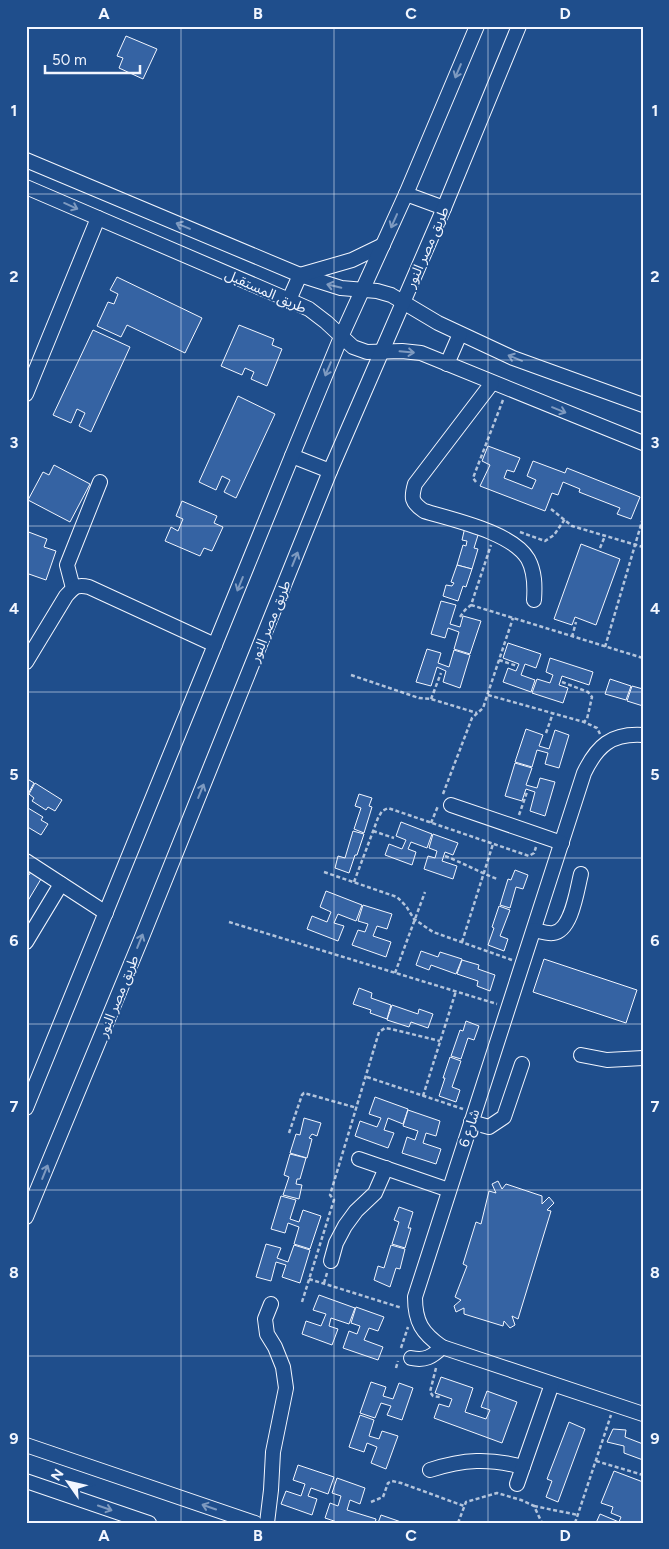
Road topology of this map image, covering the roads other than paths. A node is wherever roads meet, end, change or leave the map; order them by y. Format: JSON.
{"nodes":[{"id":1,"x":477,"y":26,"type":"edge"},
{"id":2,"x":519,"y":26,"type":"edge"},
{"id":3,"x":26,"y":160,"type":"edge"},
{"id":4,"x":26,"y":186,"type":"edge"},
{"id":5,"x":406,"y":194,"type":"junction"},
{"id":6,"x":444,"y":208,"type":"junction"},
{"id":7,"x":98,"y":218,"type":"junction"},
{"id":8,"x":383,"y":245,"type":"junction"},
{"id":9,"x":300,"y":275,"type":"junction"},
{"id":10,"x":363,"y":290,"type":"junction"},
{"id":11,"x":289,"y":300,"type":"junction"},
{"id":12,"x":403,"y":302,"type":"junction"},
{"id":13,"x":460,"y":334,"type":"junction"},
{"id":14,"x":341,"y":337,"type":"junction"},
{"id":15,"x":382,"y":352,"type":"junction"},
{"id":16,"x":448,"y":364,"type":"junction"},
{"id":17,"x":492,"y":383,"type":"junction"},
{"id":18,"x":26,"y":394,"type":"edge"},
{"id":19,"x":643,"y":405,"type":"edge"},
{"id":20,"x":643,"y":443,"type":"edge"},
{"id":21,"x":292,"y":456,"type":"junction"},
{"id":22,"x":330,"y":471,"type":"junction"},
{"id":23,"x":100,"y":482,"type":"dead end"},
{"id":24,"x":73,"y":588,"type":"junction"},
{"id":25,"x":534,"y":600,"type":"dead end"},
{"id":26,"x":215,"y":645,"type":"junction"},
{"id":27,"x":26,"y":662,"type":"edge"},
{"id":28,"x":643,"y":735,"type":"edge"},
{"id":29,"x":451,"y":805,"type":"dead end"},
{"id":30,"x":562,"y":843,"type":"junction"},
{"id":31,"x":26,"y":861,"type":"edge"},
{"id":32,"x":581,"y":874,"type":"dead end"},
{"id":33,"x":61,"y":884,"type":"junction"},
{"id":34,"x":106,"y":913,"type":"junction"},
{"id":35,"x":534,"y":930,"type":"junction"},
{"id":36,"x":26,"y":942,"type":"edge"},
{"id":37,"x":582,"y":1055,"type":"dead end"},
{"id":38,"x":643,"y":1058,"type":"edge"},
{"id":39,"x":522,"y":1064,"type":"dead end"},
{"id":40,"x":26,"y":1108,"type":"edge"},
{"id":41,"x":473,"y":1118,"type":"junction"},
{"id":42,"x":359,"y":1159,"type":"dead end"},
{"id":43,"x":386,"y":1168,"type":"junction"},
{"id":44,"x":449,"y":1190,"type":"junction"},
{"id":45,"x":26,"y":1217,"type":"edge"},
{"id":46,"x":331,"y":1261,"type":"dead end"},
{"id":47,"x":271,"y":1304,"type":"dead end"},
{"id":48,"x":442,"y":1347,"type":"junction"},
{"id":49,"x":411,"y":1358,"type":"dead end"},
{"id":50,"x":552,"y":1384,"type":"junction"},
{"id":51,"x":643,"y":1414,"type":"edge"},
{"id":52,"x":26,"y":1445,"type":"edge"},
{"id":53,"x":523,"y":1467,"type":"junction"},
{"id":54,"x":430,"y":1470,"type":"dead end"},
{"id":55,"x":26,"y":1480,"type":"edge"},
{"id":56,"x":517,"y":1484,"type":"dead end"},
{"id":57,"x":149,"y":1523,"type":"edge"},
{"id":58,"x":255,"y":1523,"type":"edge"},
{"id":59,"x":268,"y":1523,"type":"edge"}],
"edges":[{"from":1,"to":5,"type":"street","one_way":true},
{"from":2,"to":6,"type":"street","name":"طريق مصر النور"},
{"from":9,"to":3,"type":"street","name":"طريق المستقبل","one_way":true},
{"from":4,"to":7,"type":"street","name":"طريق المستقبل","one_way":true},
{"from":5,"to":6,"type":"street"},
{"from":5,"to":8,"type":"street","one_way":true},
{"from":6,"to":12,"type":"street","name":"طريق مصر النور"},
{"from":7,"to":11,"type":"street","name":"طريق المستقبل"},
{"from":7,"to":18,"type":"street"},
{"from":8,"to":9,"type":"street"},
{"from":8,"to":10,"type":"street"},
{"from":10,"to":9,"type":"street","name":"طريق المستقبل","one_way":true},
{"from":9,"to":11,"type":"street"},
{"from":10,"to":12,"type":"street","name":"طريق المستقبل"},
{"from":10,"to":14,"type":"street"},
{"from":11,"to":14,"type":"street","name":"طريق المستقبل"},
{"from":12,"to":13,"type":"street","name":"طريق المستقبل"},
{"from":12,"to":15,"type":"street","name":"طريق مصر النور"},
{"from":13,"to":16,"type":"street"},
{"from":19,"to":13,"type":"street","name":"طريق المستقبل","one_way":true},
{"from":14,"to":15,"type":"street","name":"طريق المستقبل"},
{"from":14,"to":21,"type":"street","one_way":true},
{"from":15,"to":16,"type":"street","name":"طريق المستقبل","one_way":true},
{"from":15,"to":22,"type":"street","name":"طريق مصر النور"},
{"from":16,"to":17,"type":"street","name":"طريق المستقبل"},
{"from":17,"to":20,"type":"street","name":"طريق المستقبل","one_way":true},
{"from":17,"to":25,"type":"street"},
{"from":21,"to":22,"type":"street"},
{"from":21,"to":26,"type":"street","one_way":true},
{"from":45,"to":22,"type":"street","name":"طريق مصر النور","one_way":true},
{"from":23,"to":24,"type":"street"},
{"from":24,"to":26,"type":"street"},
{"from":24,"to":27,"type":"street"},
{"from":26,"to":34,"type":"street"},
{"from":28,"to":30,"type":"street","name":"شارع 6"},
{"from":29,"to":30,"type":"street"},
{"from":30,"to":35,"type":"street","name":"شارع 6"},
{"from":31,"to":33,"type":"street"},
{"from":32,"to":35,"type":"street"},
{"from":33,"to":34,"type":"street"},
{"from":33,"to":36,"type":"street"},
{"from":34,"to":40,"type":"street"},
{"from":35,"to":41,"type":"street","name":"شارع 6"},
{"from":37,"to":38,"type":"street"},
{"from":39,"to":41,"type":"street"},
{"from":41,"to":44,"type":"street","name":"شارع 6"},
{"from":42,"to":43,"type":"street"},
{"from":43,"to":44,"type":"street"},
{"from":43,"to":46,"type":"street"},
{"from":44,"to":48,"type":"street","name":"شارع 6"},
{"from":47,"to":59,"type":"street"},
{"from":48,"to":49,"type":"street"},
{"from":48,"to":50,"type":"street"},
{"from":50,"to":51,"type":"street"},
{"from":50,"to":53,"type":"street"},
{"from":58,"to":52,"type":"street","one_way":true},
{"from":53,"to":54,"type":"street"},
{"from":53,"to":56,"type":"street"},
{"from":55,"to":57,"type":"street","one_way":true}]}
